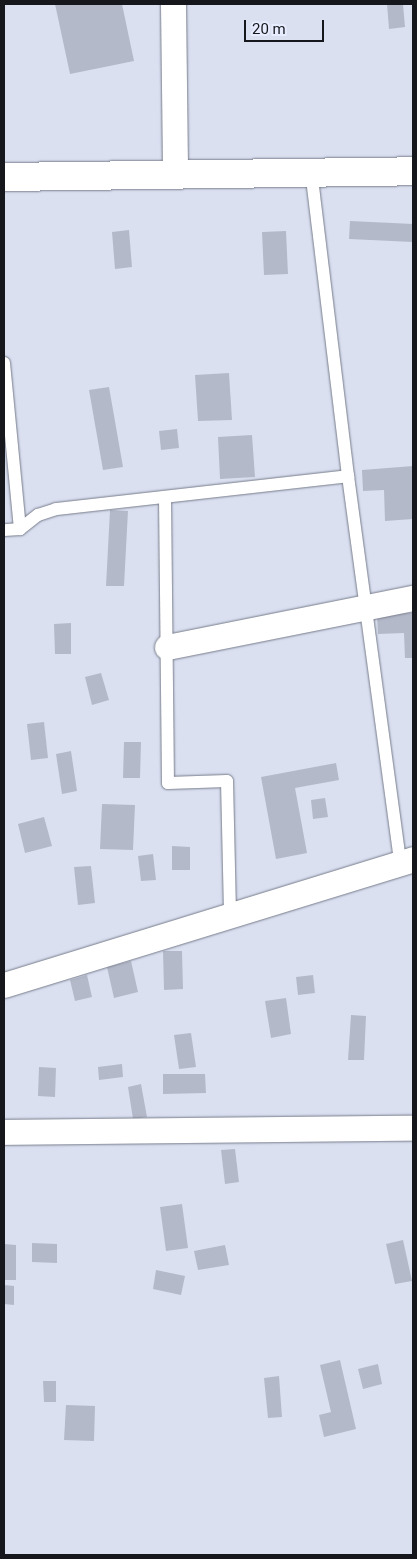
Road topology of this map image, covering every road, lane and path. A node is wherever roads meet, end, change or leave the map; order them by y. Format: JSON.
{"nodes":[{"id":1,"x":173,"y":4,"type":"edge"},
{"id":2,"x":413,"y":171,"type":"edge"},
{"id":3,"x":311,"y":172,"type":"junction"},
{"id":4,"x":175,"y":174,"type":"junction"},
{"id":5,"x":4,"y":177,"type":"edge"},
{"id":6,"x":4,"y":363,"type":"edge"},
{"id":7,"x":348,"y":476,"type":"junction"},
{"id":8,"x":164,"y":497,"type":"junction"},
{"id":9,"x":20,"y":529,"type":"junction"},
{"id":10,"x":4,"y":530,"type":"edge"},
{"id":11,"x":413,"y":598,"type":"edge"},
{"id":12,"x":365,"y":605,"type":"junction"},
{"id":13,"x":167,"y":647,"type":"junction"},
{"id":14,"x":407,"y":861,"type":"edge"},
{"id":15,"x":230,"y":916,"type":"junction"},
{"id":16,"x":4,"y":986,"type":"edge"},
{"id":17,"x":413,"y":1128,"type":"edge"},
{"id":18,"x":4,"y":1132,"type":"edge"}],
"edges":[{"from":1,"to":4,"type":"street"},
{"from":2,"to":3,"type":"street"},
{"from":3,"to":4,"type":"street"},
{"from":3,"to":7,"type":"lane"},
{"from":4,"to":5,"type":"street"},
{"from":6,"to":9,"type":"lane"},
{"from":7,"to":8,"type":"lane"},
{"from":7,"to":12,"type":"lane"},
{"from":8,"to":9,"type":"lane"},
{"from":8,"to":13,"type":"lane"},
{"from":9,"to":10,"type":"lane"},
{"from":11,"to":12,"type":"street"},
{"from":12,"to":13,"type":"street"},
{"from":12,"to":14,"type":"lane"},
{"from":13,"to":15,"type":"lane"},
{"from":14,"to":15,"type":"street"},
{"from":15,"to":16,"type":"street"},
{"from":17,"to":18,"type":"street"}]}
